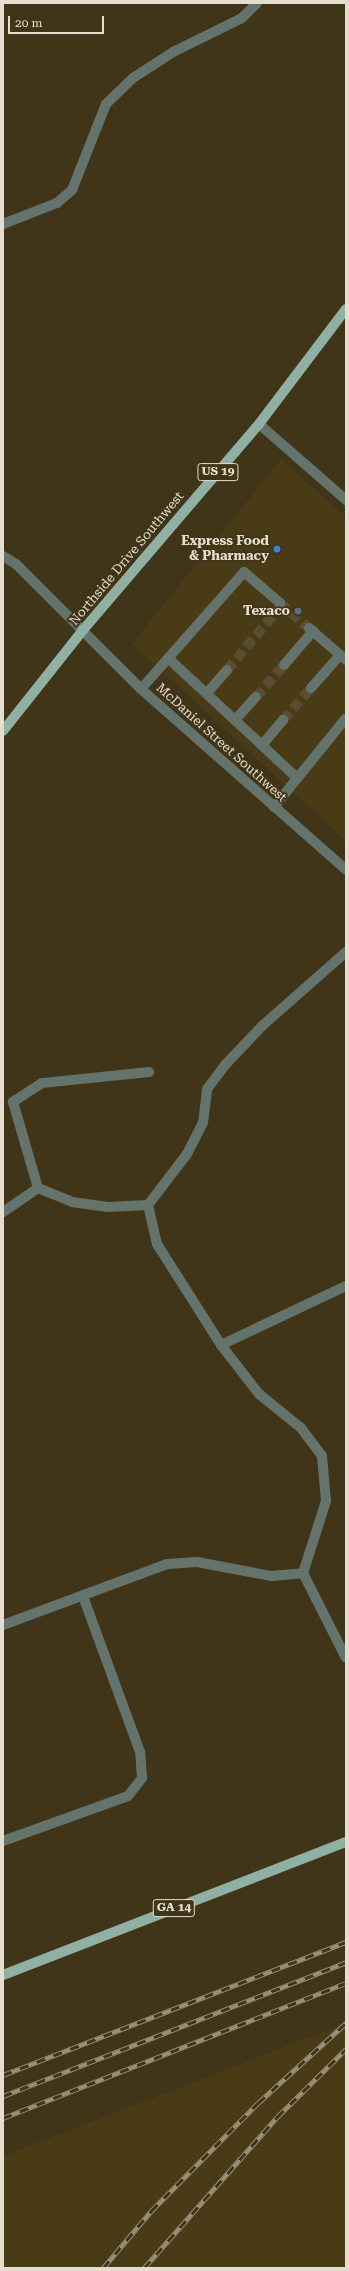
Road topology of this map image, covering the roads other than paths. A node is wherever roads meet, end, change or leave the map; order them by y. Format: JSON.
{"nodes":[{"id":1,"x":257,"y":3,"type":"edge"},
{"id":2,"x":3,"y":224,"type":"edge"},
{"id":3,"x":346,"y":310,"type":"edge"},
{"id":4,"x":259,"y":424,"type":"junction"},
{"id":5,"x":346,"y":500,"type":"edge"},
{"id":6,"x":3,"y":556,"type":"edge"},
{"id":7,"x":280,"y":603,"type":"tunnel mouth"},
{"id":8,"x":83,"y":630,"type":"junction"},
{"id":9,"x":343,"y":657,"type":"edge"},
{"id":10,"x":168,"y":658,"type":"junction"},
{"id":11,"x":284,"y":665,"type":"tunnel mouth"},
{"id":12,"x":226,"y":670,"type":"tunnel mouth"},
{"id":13,"x":311,"y":688,"type":"tunnel mouth"},
{"id":14,"x":140,"y":689,"type":"junction"},
{"id":15,"x":207,"y":693,"type":"junction"},
{"id":16,"x":256,"y":697,"type":"tunnel mouth"},
{"id":17,"x":346,"y":718,"type":"edge"},
{"id":18,"x":235,"y":720,"type":"junction"},
{"id":19,"x":283,"y":720,"type":"tunnel mouth"},
{"id":20,"x":3,"y":731,"type":"edge"},
{"id":21,"x":262,"y":745,"type":"junction"},
{"id":22,"x":297,"y":778,"type":"junction"},
{"id":23,"x":274,"y":807,"type":"junction"},
{"id":24,"x":346,"y":870,"type":"edge"},
{"id":25,"x":346,"y":952,"type":"edge"},
{"id":26,"x":149,"y":1072,"type":"dead end"},
{"id":27,"x":38,"y":1188,"type":"junction"},
{"id":28,"x":148,"y":1205,"type":"junction"},
{"id":29,"x":3,"y":1212,"type":"edge"},
{"id":30,"x":346,"y":1286,"type":"edge"},
{"id":31,"x":221,"y":1346,"type":"junction"},
{"id":32,"x":303,"y":1573,"type":"junction"},
{"id":33,"x":83,"y":1596,"type":"junction"},
{"id":34,"x":3,"y":1625,"type":"edge"},
{"id":35,"x":346,"y":1658,"type":"edge"},
{"id":36,"x":3,"y":1841,"type":"edge"},
{"id":37,"x":346,"y":1842,"type":"edge"},
{"id":38,"x":3,"y":1975,"type":"edge"}],
"edges":[{"from":1,"to":2,"type":"street"},
{"from":3,"to":4,"type":"main road","name":"Northside Drive Southwest","number":"US 19"},
{"from":4,"to":5,"type":"street"},
{"from":4,"to":8,"type":"main road","name":"Northside Drive Southwest","number":"US 19"},
{"from":6,"to":8,"type":"street","name":"McDaniel Street Southwest"},
{"from":7,"to":10,"type":"street"},
{"from":8,"to":14,"type":"street","name":"McDaniel Street Southwest"},
{"from":8,"to":20,"type":"main road","name":"Northside Drive Southwest","number":"US 19"},
{"from":9,"to":11,"type":"street"},
{"from":9,"to":13,"type":"street"},
{"from":10,"to":14,"type":"street"},
{"from":10,"to":15,"type":"street"},
{"from":12,"to":15,"type":"street"},
{"from":14,"to":23,"type":"street","name":"McDaniel Street Southwest"},
{"from":15,"to":18,"type":"street"},
{"from":16,"to":18,"type":"street"},
{"from":17,"to":22,"type":"street"},
{"from":18,"to":21,"type":"street"},
{"from":19,"to":21,"type":"street"},
{"from":21,"to":22,"type":"street"},
{"from":22,"to":23,"type":"street"},
{"from":23,"to":24,"type":"street","name":"McDaniel Street Southwest"},
{"from":25,"to":28,"type":"street"},
{"from":26,"to":27,"type":"street"},
{"from":27,"to":28,"type":"street"},
{"from":27,"to":29,"type":"street"},
{"from":28,"to":31,"type":"street"},
{"from":30,"to":31,"type":"street"},
{"from":31,"to":32,"type":"street"},
{"from":32,"to":33,"type":"street"},
{"from":32,"to":35,"type":"street"},
{"from":33,"to":34,"type":"street"},
{"from":33,"to":36,"type":"street"},
{"from":37,"to":38,"type":"main road","number":"GA 14"}]}
